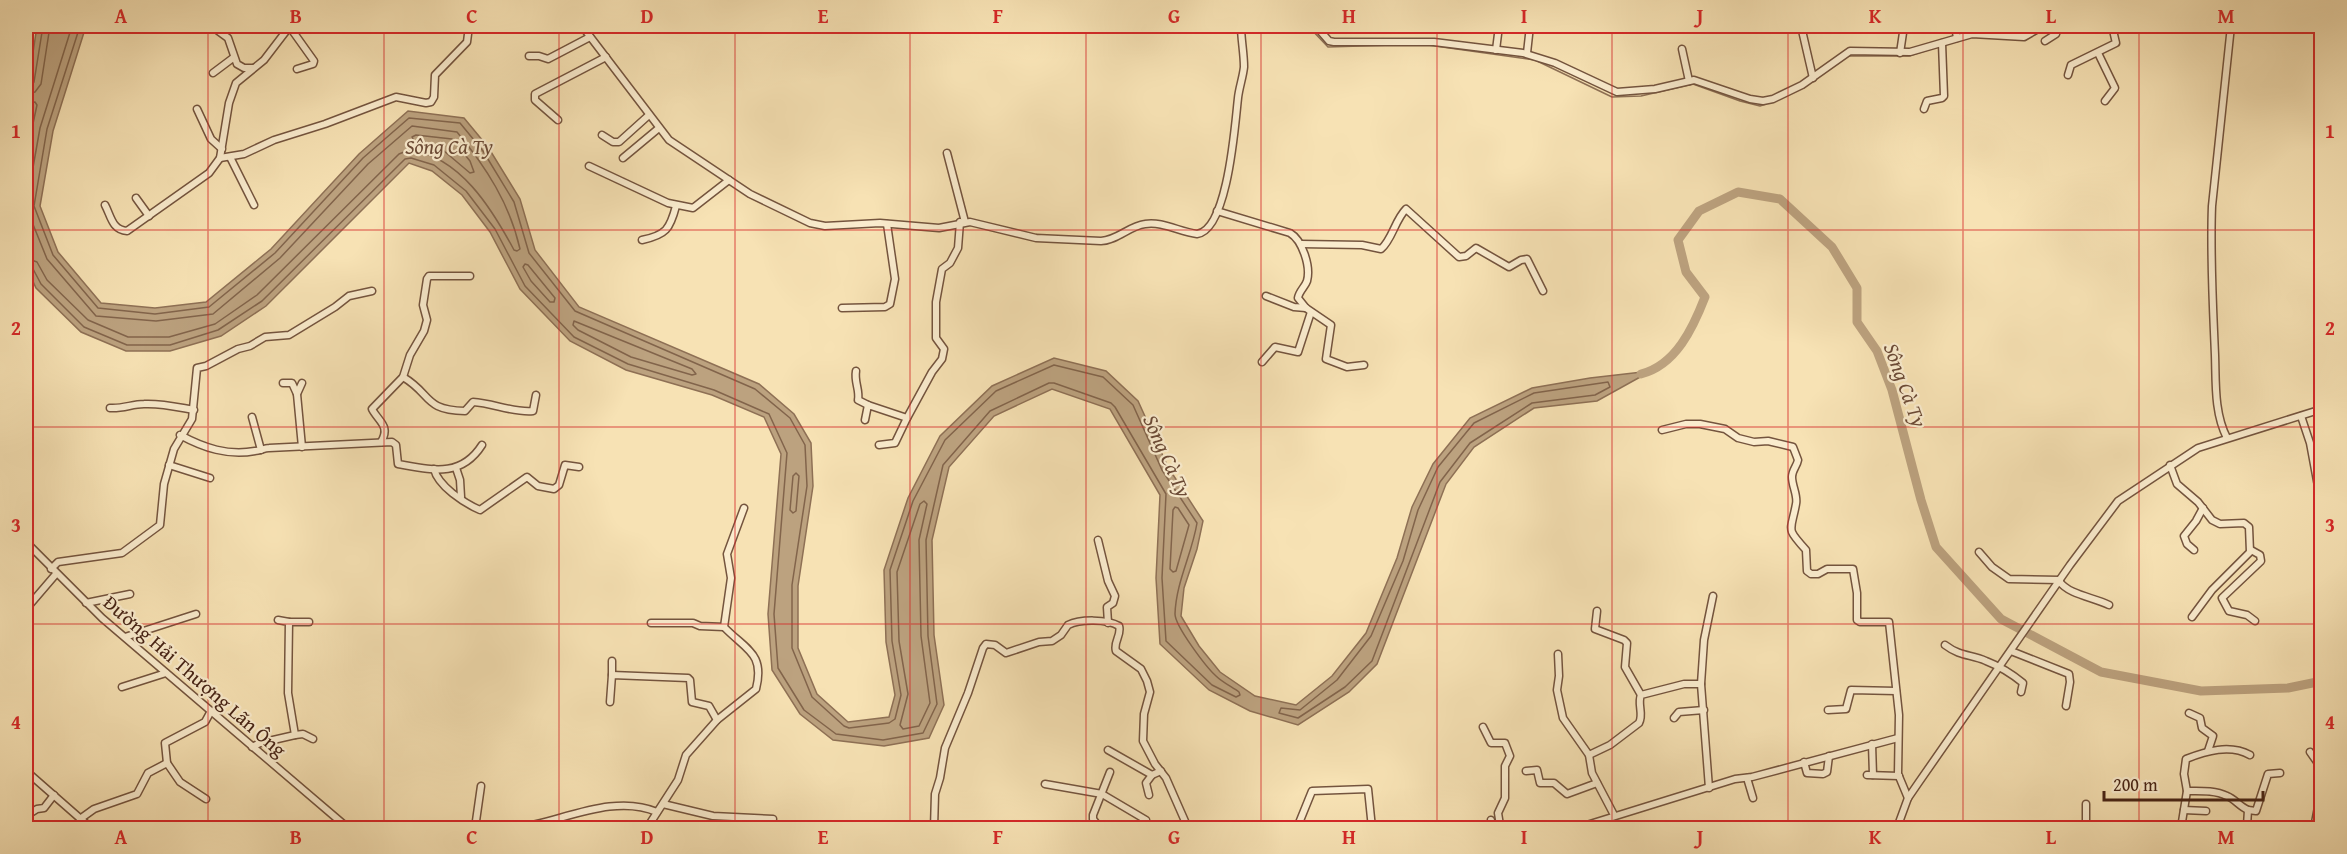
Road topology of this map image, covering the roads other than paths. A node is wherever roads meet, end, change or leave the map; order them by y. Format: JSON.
{"nodes":[{"id":1,"x":278,"y":26,"type":"edge"},
{"id":2,"x":470,"y":26,"type":"edge"},
{"id":3,"x":582,"y":26,"type":"edge"},
{"id":4,"x":1241,"y":26,"type":"edge"},
{"id":5,"x":1316,"y":26,"type":"edge"},
{"id":6,"x":1499,"y":26,"type":"edge"},
{"id":7,"x":1530,"y":26,"type":"edge"},
{"id":8,"x":1801,"y":26,"type":"edge"},
{"id":9,"x":1904,"y":26,"type":"edge"},
{"id":10,"x":1955,"y":26,"type":"edge"},
{"id":11,"x":2043,"y":26,"type":"edge"},
{"id":12,"x":2058,"y":26,"type":"edge"},
{"id":13,"x":2112,"y":26,"type":"edge"},
{"id":14,"x":2231,"y":26,"type":"edge"},
{"id":15,"x":288,"y":28,"type":"edge"},
{"id":16,"x":217,"y":30,"type":"dead end"},
{"id":17,"x":590,"y":37,"type":"junction"},
{"id":18,"x":1957,"y":38,"type":"junction"},
{"id":19,"x":2045,"y":40,"type":"dead end"},
{"id":20,"x":1942,"y":46,"type":"junction"},
{"id":21,"x":1682,"y":49,"type":"dead end"},
{"id":22,"x":1496,"y":50,"type":"junction"},
{"id":23,"x":2098,"y":52,"type":"junction"},
{"id":24,"x":1527,"y":53,"type":"junction"},
{"id":25,"x":1900,"y":53,"type":"junction"},
{"id":26,"x":529,"y":56,"type":"dead end"},
{"id":27,"x":606,"y":57,"type":"junction"},
{"id":28,"x":233,"y":58,"type":"junction"},
{"id":29,"x":254,"y":68,"type":"junction"},
{"id":30,"x":297,"y":69,"type":"dead end"},
{"id":31,"x":213,"y":73,"type":"dead end"},
{"id":32,"x":2068,"y":75,"type":"dead end"},
{"id":33,"x":1813,"y":78,"type":"junction"},
{"id":34,"x":1689,"y":81,"type":"junction"},
{"id":35,"x":2105,"y":101,"type":"dead end"},
{"id":36,"x":1924,"y":108,"type":"dead end"},
{"id":37,"x":197,"y":109,"type":"dead end"},
{"id":38,"x":649,"y":115,"type":"junction"},
{"id":39,"x":558,"y":120,"type":"dead end"},
{"id":40,"x":658,"y":128,"type":"junction"},
{"id":41,"x":602,"y":135,"type":"dead end"},
{"id":42,"x":222,"y":148,"type":"junction"},
{"id":43,"x":947,"y":153,"type":"dead end"},
{"id":44,"x":230,"y":157,"type":"junction"},
{"id":45,"x":220,"y":158,"type":"junction"},
{"id":46,"x":623,"y":158,"type":"dead end"},
{"id":47,"x":589,"y":166,"type":"dead end"},
{"id":48,"x":729,"y":180,"type":"junction"},
{"id":49,"x":136,"y":198,"type":"dead end"},
{"id":50,"x":254,"y":204,"type":"dead end"},
{"id":51,"x":105,"y":205,"type":"dead end"},
{"id":52,"x":676,"y":206,"type":"junction"},
{"id":53,"x":1217,"y":211,"type":"junction"},
{"id":54,"x":149,"y":216,"type":"junction"},
{"id":55,"x":963,"y":222,"type":"junction"},
{"id":56,"x":887,"y":224,"type":"junction"},
{"id":57,"x":642,"y":240,"type":"dead end"},
{"id":58,"x":1301,"y":244,"type":"junction"},
{"id":59,"x":470,"y":276,"type":"dead end"},
{"id":60,"x":372,"y":291,"type":"dead end"},
{"id":61,"x":1543,"y":291,"type":"dead end"},
{"id":62,"x":1266,"y":296,"type":"dead end"},
{"id":63,"x":842,"y":308,"type":"dead end"},
{"id":64,"x":1309,"y":310,"type":"junction"},
{"id":65,"x":1262,"y":362,"type":"dead end"},
{"id":66,"x":1364,"y":365,"type":"dead end"},
{"id":67,"x":856,"y":371,"type":"dead end"},
{"id":68,"x":404,"y":377,"type":"junction"},
{"id":69,"x":283,"y":383,"type":"dead end"},
{"id":70,"x":302,"y":383,"type":"dead end"},
{"id":71,"x":297,"y":394,"type":"junction"},
{"id":72,"x":536,"y":395,"type":"dead end"},
{"id":73,"x":868,"y":405,"type":"junction"},
{"id":74,"x":110,"y":408,"type":"dead end"},
{"id":75,"x":2322,"y":409,"type":"edge"},
{"id":76,"x":194,"y":410,"type":"junction"},
{"id":77,"x":2301,"y":416,"type":"junction"},
{"id":78,"x":252,"y":417,"type":"dead end"},
{"id":79,"x":908,"y":418,"type":"junction"},
{"id":80,"x":865,"y":420,"type":"dead end"},
{"id":81,"x":1662,"y":430,"type":"dead end"},
{"id":82,"x":180,"y":435,"type":"junction"},
{"id":83,"x":2227,"y":438,"type":"junction"},
{"id":84,"x":381,"y":442,"type":"junction"},
{"id":85,"x":482,"y":444,"type":"dead end"},
{"id":86,"x":879,"y":445,"type":"dead end"},
{"id":87,"x":302,"y":447,"type":"junction"},
{"id":88,"x":261,"y":450,"type":"junction"},
{"id":89,"x":169,"y":465,"type":"junction"},
{"id":90,"x":2170,"y":465,"type":"junction"},
{"id":91,"x":579,"y":467,"type":"dead end"},
{"id":92,"x":456,"y":468,"type":"junction"},
{"id":93,"x":434,"y":469,"type":"junction"},
{"id":94,"x":210,"y":478,"type":"dead end"},
{"id":95,"x":461,"y":497,"type":"junction"},
{"id":96,"x":744,"y":508,"type":"dead end"},
{"id":97,"x":2203,"y":508,"type":"junction"},
{"id":98,"x":2322,"y":508,"type":"edge"},
{"id":99,"x":1098,"y":540,"type":"dead end"},
{"id":100,"x":26,"y":542,"type":"edge"},
{"id":101,"x":2194,"y":550,"type":"dead end"},
{"id":102,"x":2251,"y":550,"type":"junction"},
{"id":103,"x":1979,"y":552,"type":"dead end"},
{"id":104,"x":54,"y":571,"type":"junction"},
{"id":105,"x":2059,"y":580,"type":"junction"},
{"id":106,"x":130,"y":594,"type":"dead end"},
{"id":107,"x":1713,"y":596,"type":"dead end"},
{"id":108,"x":86,"y":603,"type":"junction"},
{"id":109,"x":2109,"y":605,"type":"dead end"},
{"id":110,"x":26,"y":609,"type":"edge"},
{"id":111,"x":1597,"y":611,"type":"dead end"},
{"id":112,"x":196,"y":615,"type":"dead end"},
{"id":113,"x":2192,"y":616,"type":"dead end"},
{"id":114,"x":278,"y":620,"type":"dead end"},
{"id":115,"x":2255,"y":621,"type":"dead end"},
{"id":116,"x":289,"y":622,"type":"junction"},
{"id":117,"x":309,"y":622,"type":"dead end"},
{"id":118,"x":651,"y":623,"type":"dead end"},
{"id":119,"x":1108,"y":623,"type":"junction"},
{"id":120,"x":724,"y":627,"type":"junction"},
{"id":121,"x":125,"y":637,"type":"junction"},
{"id":122,"x":1945,"y":645,"type":"dead end"},
{"id":123,"x":2012,"y":650,"type":"junction"},
{"id":124,"x":1558,"y":654,"type":"dead end"},
{"id":125,"x":612,"y":661,"type":"dead end"},
{"id":126,"x":2000,"y":668,"type":"junction"},
{"id":127,"x":166,"y":673,"type":"junction"},
{"id":128,"x":612,"y":675,"type":"junction"},
{"id":129,"x":1701,"y":684,"type":"junction"},
{"id":130,"x":122,"y":687,"type":"dead end"},
{"id":131,"x":1896,"y":691,"type":"junction"},
{"id":132,"x":2022,"y":692,"type":"dead end"},
{"id":133,"x":1641,"y":694,"type":"junction"},
{"id":134,"x":610,"y":702,"type":"dead end"},
{"id":135,"x":2066,"y":706,"type":"dead end"},
{"id":136,"x":1704,"y":710,"type":"junction"},
{"id":137,"x":1828,"y":710,"type":"dead end"},
{"id":138,"x":211,"y":711,"type":"junction"},
{"id":139,"x":2189,"y":713,"type":"dead end"},
{"id":140,"x":1674,"y":718,"type":"dead end"},
{"id":141,"x":717,"y":720,"type":"junction"},
{"id":142,"x":1483,"y":727,"type":"dead end"},
{"id":143,"x":295,"y":735,"type":"junction"},
{"id":144,"x":1898,"y":738,"type":"junction"},
{"id":145,"x":313,"y":739,"type":"dead end"},
{"id":146,"x":1872,"y":744,"type":"junction"},
{"id":147,"x":252,"y":747,"type":"junction"},
{"id":148,"x":1108,"y":750,"type":"dead end"},
{"id":149,"x":2208,"y":751,"type":"junction"},
{"id":150,"x":2310,"y":752,"type":"dead end"},
{"id":151,"x":2250,"y":754,"type":"dead end"},
{"id":152,"x":1589,"y":755,"type":"junction"},
{"id":153,"x":1829,"y":756,"type":"junction"},
{"id":154,"x":1804,"y":762,"type":"junction"},
{"id":155,"x":167,"y":763,"type":"junction"},
{"id":156,"x":2322,"y":769,"type":"edge"},
{"id":157,"x":26,"y":771,"type":"edge"},
{"id":158,"x":1161,"y":771,"type":"junction"},
{"id":159,"x":1526,"y":771,"type":"dead end"},
{"id":160,"x":1110,"y":772,"type":"dead end"},
{"id":161,"x":2280,"y":773,"type":"dead end"},
{"id":162,"x":1152,"y":775,"type":"junction"},
{"id":163,"x":1899,"y":776,"type":"junction"},
{"id":164,"x":1747,"y":778,"type":"junction"},
{"id":165,"x":1597,"y":783,"type":"junction"},
{"id":166,"x":1045,"y":784,"type":"dead end"},
{"id":167,"x":481,"y":786,"type":"dead end"},
{"id":168,"x":2322,"y":786,"type":"edge"},
{"id":169,"x":1709,"y":788,"type":"junction"},
{"id":170,"x":2187,"y":791,"type":"junction"},
{"id":171,"x":1102,"y":794,"type":"junction"},
{"id":172,"x":54,"y":795,"type":"junction"},
{"id":173,"x":1149,"y":795,"type":"dead end"},
{"id":174,"x":1753,"y":798,"type":"dead end"},
{"id":175,"x":1908,"y":798,"type":"junction"},
{"id":176,"x":206,"y":800,"type":"dead end"},
{"id":177,"x":663,"y":804,"type":"junction"},
{"id":178,"x":2086,"y":804,"type":"dead end"},
{"id":179,"x":2184,"y":810,"type":"junction"},
{"id":180,"x":2248,"y":810,"type":"junction"},
{"id":181,"x":2206,"y":811,"type":"dead end"},
{"id":182,"x":657,"y":812,"type":"junction"},
{"id":183,"x":1614,"y":815,"type":"junction"},
{"id":184,"x":26,"y":816,"type":"edge"},
{"id":185,"x":80,"y":819,"type":"junction"},
{"id":186,"x":773,"y":819,"type":"dead end"},
{"id":187,"x":1146,"y":820,"type":"dead end"},
{"id":188,"x":1491,"y":820,"type":"dead end"},
{"id":189,"x":2247,"y":826,"type":"dead end"},
{"id":190,"x":92,"y":828,"type":"edge"},
{"id":191,"x":348,"y":828,"type":"edge"},
{"id":192,"x":475,"y":828,"type":"edge"},
{"id":193,"x":517,"y":828,"type":"edge"},
{"id":194,"x":647,"y":828,"type":"edge"},
{"id":195,"x":934,"y":828,"type":"edge"},
{"id":196,"x":1100,"y":828,"type":"edge"},
{"id":197,"x":1188,"y":828,"type":"edge"},
{"id":198,"x":1297,"y":828,"type":"edge"},
{"id":199,"x":1372,"y":828,"type":"edge"},
{"id":200,"x":1492,"y":828,"type":"edge"},
{"id":201,"x":1541,"y":828,"type":"edge"},
{"id":202,"x":1577,"y":828,"type":"edge"},
{"id":203,"x":1897,"y":828,"type":"edge"},
{"id":204,"x":2086,"y":828,"type":"edge"},
{"id":205,"x":2181,"y":828,"type":"edge"},
{"id":206,"x":2314,"y":828,"type":"edge"}],
"edges":[{"from":1,"to":15,"type":"street"},
{"from":2,"to":44,"type":"street"},
{"from":3,"to":17,"type":"street"},
{"from":4,"to":53,"type":"street"},
{"from":5,"to":22,"type":"street"},
{"from":6,"to":22,"type":"street"},
{"from":7,"to":24,"type":"street"},
{"from":8,"to":33,"type":"street"},
{"from":9,"to":25,"type":"street"},
{"from":10,"to":18,"type":"street"},
{"from":11,"to":18,"type":"street"},
{"from":12,"to":19,"type":"street"},
{"from":13,"to":23,"type":"street"},
{"from":14,"to":83,"type":"street"},
{"from":15,"to":29,"type":"street"},
{"from":15,"to":30,"type":"street"},
{"from":16,"to":28,"type":"street"},
{"from":17,"to":26,"type":"street"},
{"from":17,"to":27,"type":"street"},
{"from":18,"to":20,"type":"street"},
{"from":20,"to":25,"type":"street"},
{"from":20,"to":36,"type":"street"},
{"from":21,"to":34,"type":"street"},
{"from":22,"to":24,"type":"street"},
{"from":23,"to":32,"type":"street"},
{"from":23,"to":35,"type":"street"},
{"from":24,"to":34,"type":"street"},
{"from":25,"to":33,"type":"street"},
{"from":27,"to":38,"type":"street"},
{"from":27,"to":39,"type":"street"},
{"from":28,"to":29,"type":"street"},
{"from":28,"to":31,"type":"street"},
{"from":29,"to":42,"type":"street"},
{"from":33,"to":34,"type":"street"},
{"from":37,"to":42,"type":"street"},
{"from":38,"to":40,"type":"street"},
{"from":38,"to":41,"type":"street"},
{"from":40,"to":46,"type":"street"},
{"from":40,"to":48,"type":"street"},
{"from":42,"to":45,"type":"street"},
{"from":43,"to":55,"type":"street"},
{"from":44,"to":45,"type":"street"},
{"from":44,"to":50,"type":"street"},
{"from":45,"to":54,"type":"street"},
{"from":47,"to":52,"type":"street"},
{"from":48,"to":52,"type":"street"},
{"from":48,"to":56,"type":"street"},
{"from":49,"to":54,"type":"street"},
{"from":51,"to":54,"type":"street"},
{"from":52,"to":57,"type":"street"},
{"from":53,"to":55,"type":"street"},
{"from":53,"to":58,"type":"street"},
{"from":55,"to":56,"type":"street"},
{"from":55,"to":79,"type":"street"},
{"from":56,"to":63,"type":"street"},
{"from":58,"to":61,"type":"street"},
{"from":58,"to":64,"type":"street"},
{"from":59,"to":68,"type":"street"},
{"from":60,"to":76,"type":"street"},
{"from":62,"to":64,"type":"street"},
{"from":64,"to":65,"type":"street"},
{"from":64,"to":66,"type":"street"},
{"from":67,"to":73,"type":"street"},
{"from":68,"to":72,"type":"street"},
{"from":68,"to":84,"type":"street"},
{"from":69,"to":71,"type":"street"},
{"from":70,"to":71,"type":"street"},
{"from":71,"to":87,"type":"street"},
{"from":73,"to":79,"type":"street"},
{"from":73,"to":80,"type":"street"},
{"from":74,"to":76,"type":"street"},
{"from":75,"to":77,"type":"street"},
{"from":76,"to":82,"type":"street"},
{"from":77,"to":83,"type":"street"},
{"from":77,"to":98,"type":"street"},
{"from":78,"to":88,"type":"street"},
{"from":79,"to":86,"type":"street"},
{"from":81,"to":131,"type":"street"},
{"from":82,"to":88,"type":"street"},
{"from":82,"to":89,"type":"street"},
{"from":83,"to":90,"type":"street"},
{"from":84,"to":87,"type":"street"},
{"from":84,"to":93,"type":"street"},
{"from":85,"to":92,"type":"street"},
{"from":87,"to":88,"type":"street"},
{"from":89,"to":94,"type":"street"},
{"from":89,"to":104,"type":"street"},
{"from":90,"to":97,"type":"street"},
{"from":90,"to":105,"type":"street"},
{"from":91,"to":95,"type":"street"},
{"from":92,"to":93,"type":"street"},
{"from":92,"to":95,"type":"street"},
{"from":93,"to":95,"type":"street"},
{"from":96,"to":120,"type":"street"},
{"from":97,"to":101,"type":"street"},
{"from":97,"to":102,"type":"street"},
{"from":99,"to":119,"type":"street"},
{"from":100,"to":104,"type":"street","name":"Đường Hải Thượng Lãn Ông"},
{"from":102,"to":113,"type":"street"},
{"from":102,"to":115,"type":"street"},
{"from":103,"to":105,"type":"street"},
{"from":104,"to":108,"type":"street","name":"Đường Hải Thượng Lãn Ông"},
{"from":104,"to":110,"type":"street"},
{"from":105,"to":109,"type":"street"},
{"from":105,"to":123,"type":"street"},
{"from":106,"to":108,"type":"street"},
{"from":107,"to":129,"type":"street"},
{"from":108,"to":121,"type":"street","name":"Đường Hải Thượng Lãn Ông"},
{"from":111,"to":133,"type":"street"},
{"from":112,"to":121,"type":"street"},
{"from":114,"to":116,"type":"street"},
{"from":116,"to":117,"type":"street"},
{"from":116,"to":143,"type":"street"},
{"from":118,"to":120,"type":"street"},
{"from":119,"to":158,"type":"street"},
{"from":119,"to":195,"type":"street"},
{"from":120,"to":141,"type":"street"},
{"from":121,"to":127,"type":"street","name":"Đường Hải Thượng Lãn Ông"},
{"from":122,"to":126,"type":"street"},
{"from":123,"to":126,"type":"street"},
{"from":123,"to":135,"type":"street"},
{"from":124,"to":152,"type":"street"},
{"from":125,"to":128,"type":"street"},
{"from":126,"to":132,"type":"street"},
{"from":126,"to":175,"type":"street"},
{"from":127,"to":130,"type":"street"},
{"from":127,"to":138,"type":"street","name":"Đường Hải Thượng Lãn Ông"},
{"from":128,"to":134,"type":"street"},
{"from":128,"to":141,"type":"street"},
{"from":129,"to":133,"type":"street"},
{"from":129,"to":136,"type":"street"},
{"from":131,"to":137,"type":"street"},
{"from":131,"to":144,"type":"street"},
{"from":133,"to":152,"type":"street"},
{"from":136,"to":140,"type":"street"},
{"from":136,"to":169,"type":"street"},
{"from":138,"to":147,"type":"street","name":"Đường Hải Thượng Lãn Ông"},
{"from":138,"to":155,"type":"street"},
{"from":139,"to":149,"type":"street"},
{"from":141,"to":177,"type":"street"},
{"from":142,"to":201,"type":"street"},
{"from":143,"to":145,"type":"street"},
{"from":143,"to":147,"type":"street"},
{"from":144,"to":146,"type":"street"},
{"from":144,"to":163,"type":"street"},
{"from":146,"to":153,"type":"street"},
{"from":146,"to":163,"type":"street"},
{"from":147,"to":191,"type":"street","name":"Đường Hải Thượng Lãn Ông"},
{"from":148,"to":162,"type":"street"},
{"from":149,"to":151,"type":"street"},
{"from":149,"to":170,"type":"street"},
{"from":150,"to":156,"type":"street"},
{"from":152,"to":165,"type":"street"},
{"from":153,"to":154,"type":"street"},
{"from":153,"to":154,"type":"street"},
{"from":154,"to":164,"type":"street"},
{"from":155,"to":176,"type":"street"},
{"from":155,"to":185,"type":"street"},
{"from":157,"to":172,"type":"street"},
{"from":158,"to":162,"type":"street"},
{"from":158,"to":197,"type":"street"},
{"from":159,"to":165,"type":"street"},
{"from":160,"to":171,"type":"street"},
{"from":161,"to":180,"type":"street"},
{"from":162,"to":173,"type":"street"},
{"from":163,"to":175,"type":"street"},
{"from":164,"to":169,"type":"street"},
{"from":164,"to":174,"type":"street"},
{"from":165,"to":183,"type":"street"},
{"from":166,"to":171,"type":"street"},
{"from":167,"to":192,"type":"street"},
{"from":168,"to":206,"type":"street"},
{"from":169,"to":183,"type":"street"},
{"from":170,"to":179,"type":"street"},
{"from":170,"to":180,"type":"street"},
{"from":171,"to":187,"type":"street"},
{"from":171,"to":196,"type":"street"},
{"from":172,"to":184,"type":"street"},
{"from":172,"to":185,"type":"street"},
{"from":175,"to":203,"type":"street"},
{"from":177,"to":182,"type":"street"},
{"from":177,"to":186,"type":"street"},
{"from":178,"to":204,"type":"street"},
{"from":179,"to":181,"type":"street"},
{"from":179,"to":205,"type":"street"},
{"from":180,"to":189,"type":"street"},
{"from":182,"to":193,"type":"street"},
{"from":182,"to":194,"type":"street"},
{"from":183,"to":202,"type":"street"},
{"from":185,"to":190,"type":"street"},
{"from":188,"to":200,"type":"street"},
{"from":198,"to":199,"type":"street"}]}
